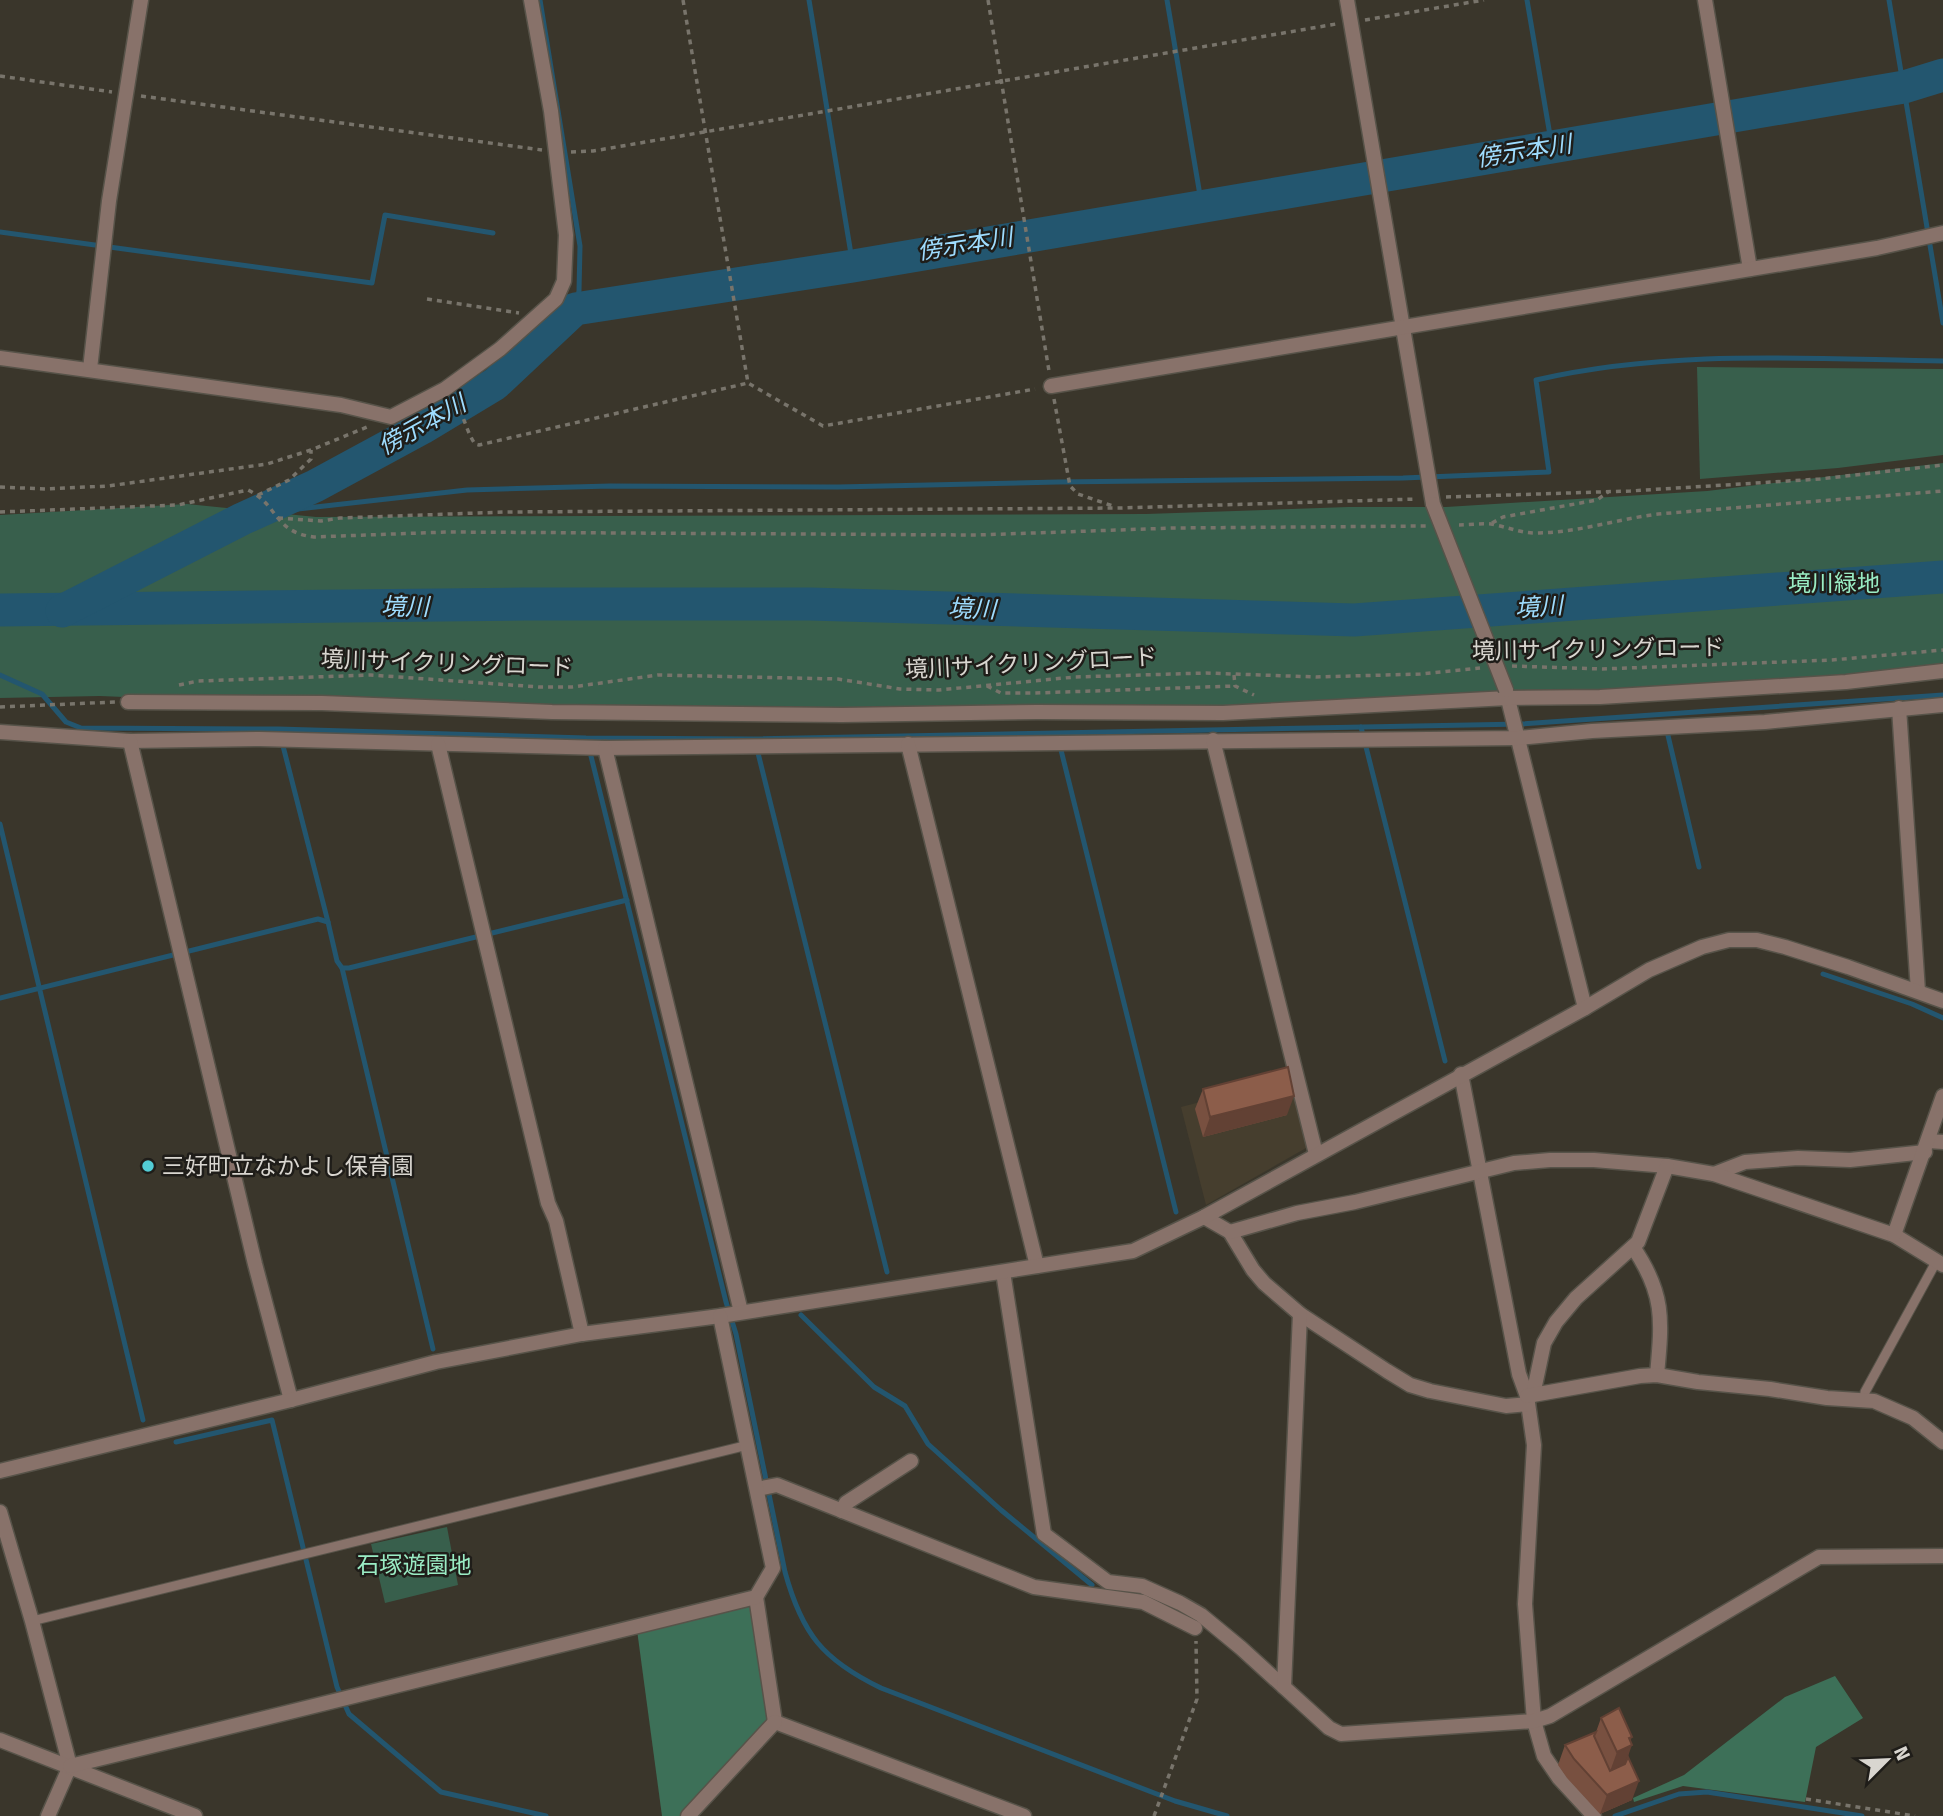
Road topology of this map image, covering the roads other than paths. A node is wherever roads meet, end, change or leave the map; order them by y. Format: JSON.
{"nodes":[{"id":1,"x":141,"y":0,"type":"edge"},
{"id":2,"x":531,"y":0,"type":"edge"},
{"id":3,"x":1347,"y":0,"type":"edge"},
{"id":4,"x":1705,"y":0,"type":"edge"},
{"id":5,"x":1943,"y":233,"type":"edge"},
{"id":6,"x":1750,"y":269,"type":"junction"},
{"id":7,"x":1402,"y":326,"type":"junction"},
{"id":8,"x":0,"y":358,"type":"edge"},
{"id":9,"x":90,"y":369,"type":"junction"},
{"id":10,"x":1051,"y":386,"type":"road end"},
{"id":11,"x":1943,"y":671,"type":"edge"},
{"id":12,"x":1508,"y":700,"type":"junction"},
{"id":13,"x":128,"y":702,"type":"road end"},
{"id":14,"x":1943,"y":705,"type":"edge"},
{"id":15,"x":1899,"y":708,"type":"junction"},
{"id":16,"x":0,"y":732,"type":"edge"},
{"id":17,"x":1518,"y":738,"type":"junction"},
{"id":18,"x":1213,"y":740,"type":"junction"},
{"id":19,"x":130,"y":741,"type":"junction"},
{"id":20,"x":438,"y":744,"type":"junction"},
{"id":21,"x":908,"y":744,"type":"junction"},
{"id":22,"x":605,"y":748,"type":"junction"},
{"id":23,"x":1918,"y":991,"type":"junction"},
{"id":24,"x":1943,"y":1001,"type":"edge"},
{"id":25,"x":1584,"y":1008,"type":"junction"},
{"id":26,"x":1461,"y":1074,"type":"junction"},
{"id":27,"x":1943,"y":1096,"type":"edge"},
{"id":28,"x":1932,"y":1145,"type":"edge"},
{"id":29,"x":1316,"y":1154,"type":"junction"},
{"id":30,"x":1667,"y":1166,"type":"junction"},
{"id":31,"x":1479,"y":1170,"type":"junction"},
{"id":32,"x":1714,"y":1174,"type":"junction"},
{"id":33,"x":1204,"y":1217,"type":"junction"},
{"id":34,"x":1230,"y":1232,"type":"junction"},
{"id":35,"x":1894,"y":1235,"type":"junction"},
{"id":36,"x":1633,"y":1247,"type":"junction"},
{"id":37,"x":1939,"y":1264,"type":"edge"},
{"id":38,"x":1037,"y":1266,"type":"junction"},
{"id":39,"x":1003,"y":1272,"type":"junction"},
{"id":40,"x":741,"y":1312,"type":"junction"},
{"id":41,"x":1300,"y":1314,"type":"junction"},
{"id":42,"x":720,"y":1316,"type":"junction"},
{"id":43,"x":582,"y":1334,"type":"junction"},
{"id":44,"x":1657,"y":1375,"type":"junction"},
{"id":45,"x":1530,"y":1398,"type":"junction"},
{"id":46,"x":291,"y":1400,"type":"junction"},
{"id":47,"x":1864,"y":1400,"type":"junction"},
{"id":48,"x":1943,"y":1441,"type":"edge"},
{"id":49,"x":748,"y":1445,"type":"junction"},
{"id":50,"x":911,"y":1461,"type":"dead end"},
{"id":51,"x":0,"y":1469,"type":"edge"},
{"id":52,"x":757,"y":1489,"type":"junction"},
{"id":53,"x":842,"y":1511,"type":"junction"},
{"id":54,"x":0,"y":1512,"type":"edge"},
{"id":55,"x":1943,"y":1556,"type":"edge"},
{"id":56,"x":1106,"y":1589,"type":"junction"},
{"id":57,"x":756,"y":1597,"type":"junction"},
{"id":58,"x":32,"y":1622,"type":"junction"},
{"id":59,"x":1195,"y":1628,"type":"road end"},
{"id":60,"x":1284,"y":1687,"type":"junction"},
{"id":61,"x":1534,"y":1721,"type":"junction"},
{"id":62,"x":775,"y":1722,"type":"junction"},
{"id":63,"x":0,"y":1740,"type":"edge"},
{"id":64,"x":70,"y":1766,"type":"junction"},
{"id":65,"x":48,"y":1816,"type":"edge"},
{"id":66,"x":195,"y":1816,"type":"edge"},
{"id":67,"x":688,"y":1816,"type":"edge"},
{"id":68,"x":1024,"y":1816,"type":"edge"},
{"id":69,"x":1594,"y":1816,"type":"edge"}],
"edges":[{"from":1,"to":9,"type":"street"},
{"from":2,"to":9,"type":"street"},
{"from":3,"to":7,"type":"street"},
{"from":4,"to":6,"type":"street"},
{"from":5,"to":6,"type":"street"},
{"from":6,"to":7,"type":"street"},
{"from":7,"to":10,"type":"street"},
{"from":7,"to":12,"type":"street","bridge":true},
{"from":8,"to":9,"type":"street"},
{"from":11,"to":12,"type":"street"},
{"from":12,"to":13,"type":"street"},
{"from":12,"to":17,"type":"street"},
{"from":14,"to":15,"type":"street"},
{"from":15,"to":17,"type":"street"},
{"from":15,"to":23,"type":"street"},
{"from":16,"to":19,"type":"street"},
{"from":17,"to":18,"type":"street"},
{"from":17,"to":25,"type":"street"},
{"from":18,"to":21,"type":"street"},
{"from":18,"to":29,"type":"street"},
{"from":19,"to":20,"type":"street"},
{"from":19,"to":46,"type":"street"},
{"from":20,"to":22,"type":"street"},
{"from":20,"to":43,"type":"street"},
{"from":21,"to":22,"type":"street"},
{"from":21,"to":38,"type":"street"},
{"from":22,"to":40,"type":"street"},
{"from":23,"to":24,"type":"street"},
{"from":23,"to":25,"type":"street"},
{"from":25,"to":26,"type":"street"},
{"from":26,"to":29,"type":"street"},
{"from":26,"to":31,"type":"street"},
{"from":27,"to":28,"type":"street"},
{"from":28,"to":32,"type":"street"},
{"from":28,"to":35,"type":"street"},
{"from":29,"to":33,"type":"street"},
{"from":30,"to":31,"type":"street"},
{"from":30,"to":32,"type":"street"},
{"from":30,"to":36,"type":"street"},
{"from":31,"to":34,"type":"street"},
{"from":31,"to":45,"type":"street"},
{"from":32,"to":35,"type":"street"},
{"from":33,"to":34,"type":"street"},
{"from":33,"to":38,"type":"street"},
{"from":34,"to":41,"type":"street"},
{"from":35,"to":37,"type":"street"},
{"from":36,"to":44,"type":"street"},
{"from":36,"to":45,"type":"street"},
{"from":37,"to":47,"type":"lane"},
{"from":38,"to":39,"type":"street"},
{"from":39,"to":40,"type":"street"},
{"from":39,"to":56,"type":"street"},
{"from":40,"to":42,"type":"street"},
{"from":41,"to":45,"type":"street"},
{"from":41,"to":60,"type":"street"},
{"from":42,"to":43,"type":"street"},
{"from":42,"to":49,"type":"street"},
{"from":43,"to":46,"type":"street"},
{"from":44,"to":45,"type":"street"},
{"from":44,"to":47,"type":"street"},
{"from":45,"to":61,"type":"street"},
{"from":46,"to":51,"type":"street"},
{"from":47,"to":48,"type":"street"},
{"from":49,"to":52,"type":"street"},
{"from":49,"to":58,"type":"lane"},
{"from":50,"to":53,"type":"street"},
{"from":52,"to":53,"type":"street"},
{"from":52,"to":57,"type":"street"},
{"from":53,"to":56,"type":"street"},
{"from":54,"to":58,"type":"street"},
{"from":55,"to":61,"type":"street"},
{"from":56,"to":59,"type":"street"},
{"from":56,"to":60,"type":"street"},
{"from":57,"to":62,"type":"street"},
{"from":57,"to":64,"type":"street"},
{"from":58,"to":64,"type":"street"},
{"from":60,"to":61,"type":"street"},
{"from":61,"to":69,"type":"street"},
{"from":62,"to":67,"type":"street"},
{"from":62,"to":68,"type":"street"},
{"from":63,"to":64,"type":"street"},
{"from":64,"to":65,"type":"street"},
{"from":64,"to":66,"type":"street"}]}
